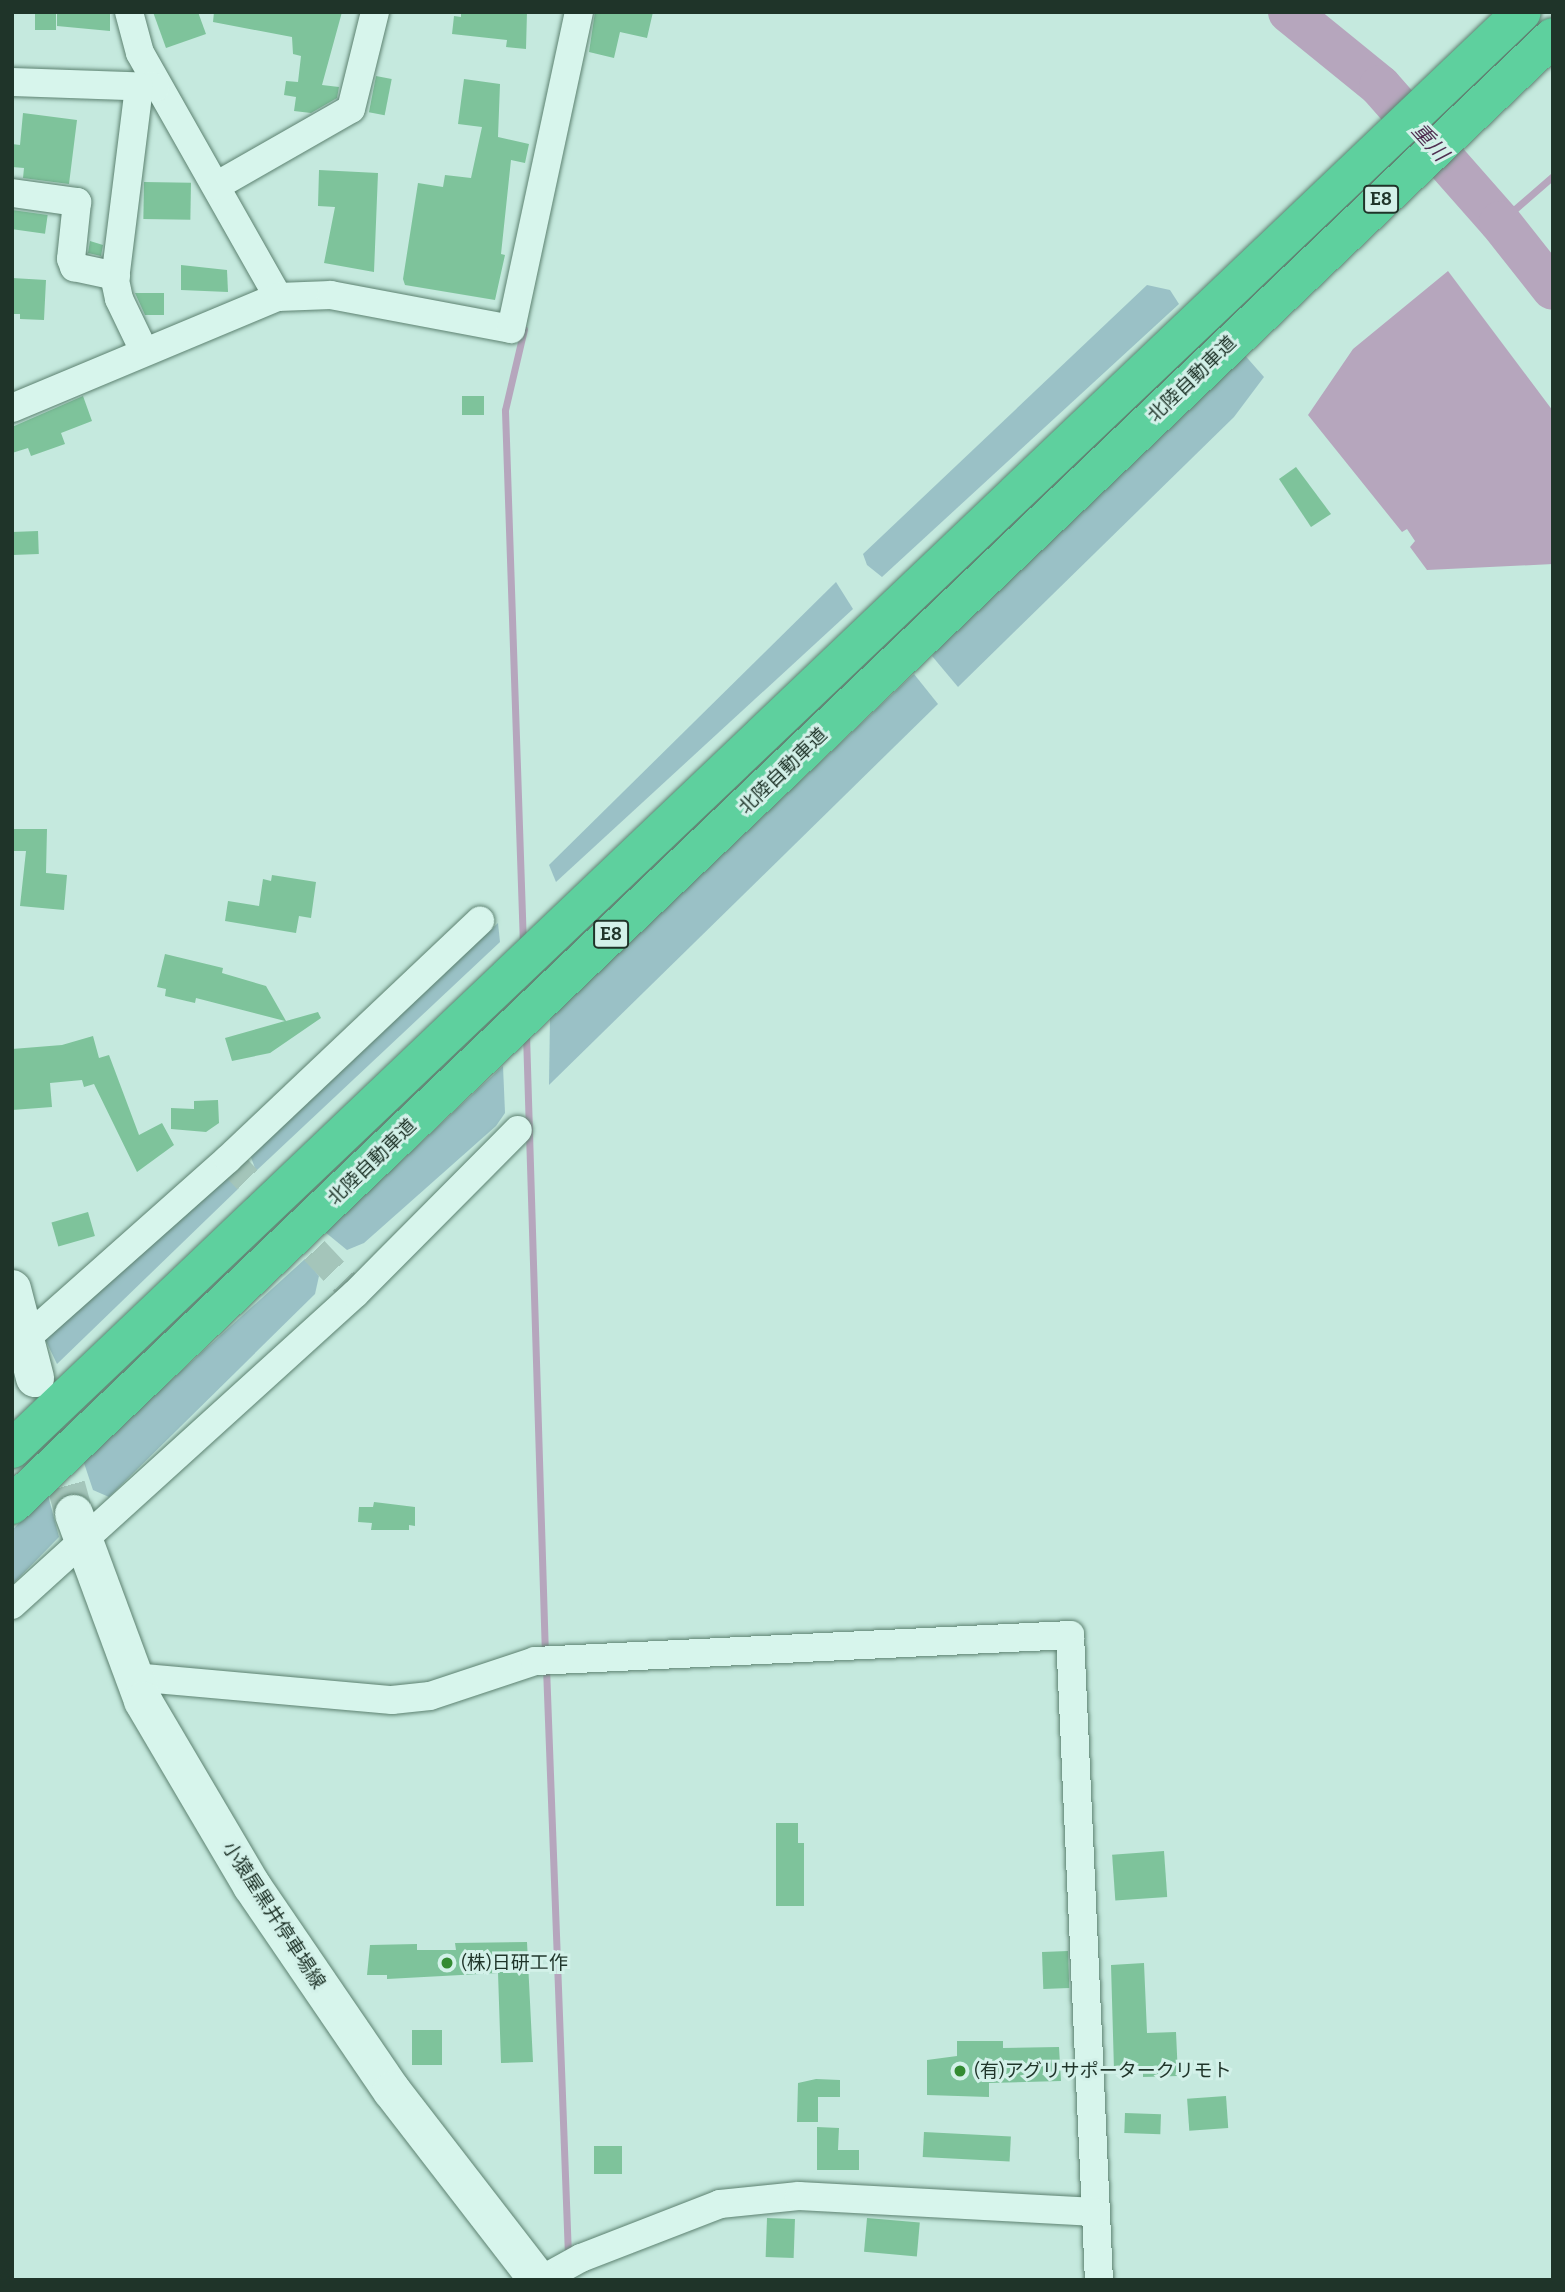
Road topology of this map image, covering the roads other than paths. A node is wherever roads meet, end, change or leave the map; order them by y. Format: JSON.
{"nodes":[{"id":1,"x":129,"y":12,"type":"edge"},
{"id":2,"x":374,"y":12,"type":"edge"},
{"id":3,"x":579,"y":12,"type":"edge"},
{"id":4,"x":1522,"y":12,"type":"edge"},
{"id":5,"x":1553,"y":37,"type":"edge"},
{"id":6,"x":12,"y":82,"type":"edge"},
{"id":7,"x":150,"y":87,"type":"junction"},
{"id":8,"x":216,"y":186,"type":"junction"},
{"id":9,"x":12,"y":192,"type":"edge"},
{"id":10,"x":116,"y":275,"type":"junction"},
{"id":11,"x":278,"y":297,"type":"junction"},
{"id":12,"x":144,"y":351,"type":"junction"},
{"id":13,"x":12,"y":408,"type":"edge"},
{"id":14,"x":480,"y":921,"type":"dead end"},
{"id":15,"x":518,"y":1130,"type":"dead end"},
{"id":16,"x":12,"y":1289,"type":"edge"},
{"id":17,"x":24,"y":1356,"type":"edge"},
{"id":18,"x":12,"y":1449,"type":"edge"},
{"id":19,"x":12,"y":1505,"type":"edge"},
{"id":20,"x":78,"y":1527,"type":"junction"},
{"id":21,"x":12,"y":1605,"type":"edge"},
{"id":22,"x":133,"y":1677,"type":"junction"},
{"id":23,"x":1096,"y":2213,"type":"junction"},
{"id":24,"x":539,"y":2280,"type":"edge"},
{"id":25,"x":1099,"y":2280,"type":"edge"}],
"edges":[{"from":1,"to":7,"type":"street"},
{"from":2,"to":8,"type":"street"},
{"from":3,"to":11,"type":"street"},
{"from":4,"to":18,"type":"highway","name":"北陸自動車道","number":"E8"},
{"from":5,"to":19,"type":"highway","name":"北陸自動車道","number":"E8"},
{"from":6,"to":7,"type":"street"},
{"from":7,"to":8,"type":"street"},
{"from":7,"to":10,"type":"street"},
{"from":8,"to":11,"type":"street"},
{"from":9,"to":10,"type":"street"},
{"from":10,"to":12,"type":"street"},
{"from":11,"to":12,"type":"street"},
{"from":12,"to":13,"type":"street"},
{"from":14,"to":17,"type":"street"},
{"from":15,"to":20,"type":"street"},
{"from":16,"to":17,"type":"main road"},
{"from":20,"to":21,"type":"street"},
{"from":20,"to":22,"type":"main road","name":"小猿屋黒井停車場線"},
{"from":22,"to":23,"type":"street"},
{"from":22,"to":24,"type":"main road","name":"小猿屋黒井停車場線"},
{"from":23,"to":24,"type":"street"},
{"from":23,"to":25,"type":"street"}]}
